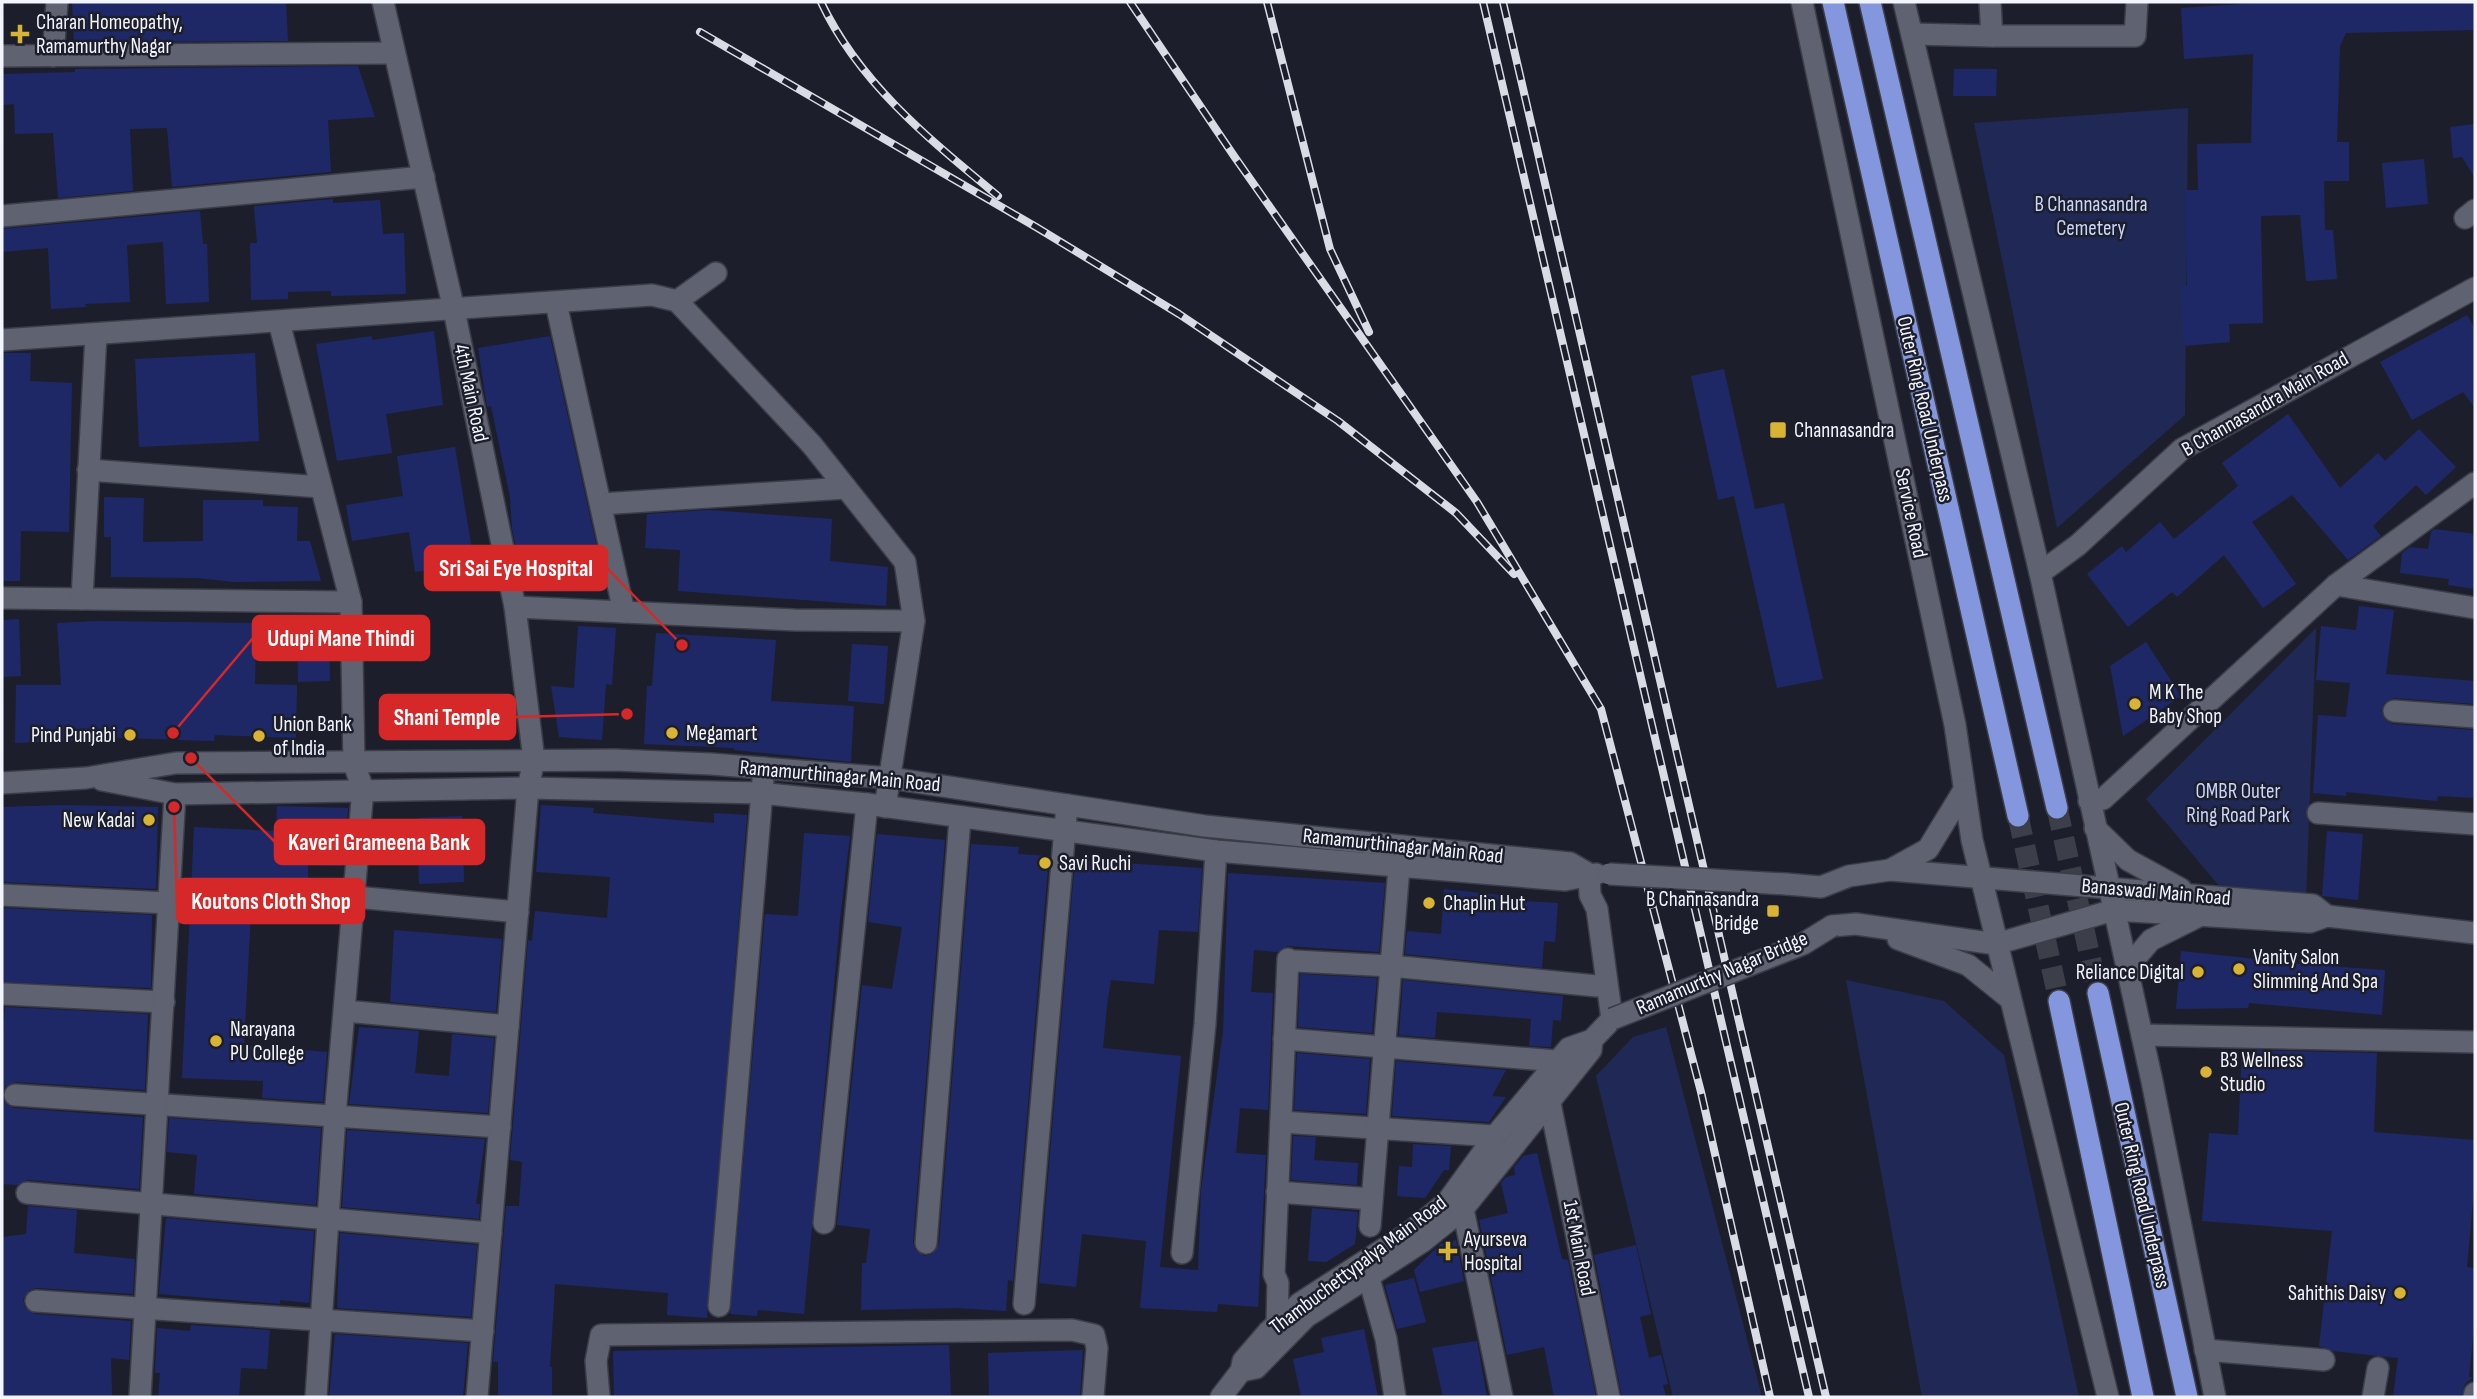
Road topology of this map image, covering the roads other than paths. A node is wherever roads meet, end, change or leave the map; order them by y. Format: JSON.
{"nodes":[{"id":1,"x":57,"y":2,"type":"edge"},
{"id":2,"x":383,"y":2,"type":"edge"},
{"id":3,"x":1802,"y":2,"type":"edge"},
{"id":4,"x":1833,"y":2,"type":"edge"},
{"id":5,"x":1870,"y":2,"type":"edge"},
{"id":6,"x":1904,"y":2,"type":"edge"},
{"id":7,"x":1990,"y":2,"type":"edge"},
{"id":8,"x":2137,"y":2,"type":"edge"},
{"id":9,"x":1912,"y":34,"type":"junction"},
{"id":10,"x":1992,"y":36,"type":"junction"},
{"id":11,"x":394,"y":52,"type":"junction"},
{"id":12,"x":2,"y":56,"type":"edge"},
{"id":13,"x":53,"y":56,"type":"junction"},
{"id":14,"x":424,"y":177,"type":"junction"},
{"id":15,"x":2,"y":216,"type":"edge"},
{"id":16,"x":716,"y":274,"type":"dead end"},
{"id":17,"x":2475,"y":288,"type":"edge"},
{"id":18,"x":677,"y":301,"type":"junction"},
{"id":19,"x":556,"y":303,"type":"junction"},
{"id":20,"x":454,"y":310,"type":"junction"},
{"id":21,"x":279,"y":322,"type":"junction"},
{"id":22,"x":96,"y":334,"type":"junction"},
{"id":23,"x":2,"y":340,"type":"edge"},
{"id":24,"x":88,"y":470,"type":"junction"},
{"id":25,"x":2475,"y":483,"type":"edge"},
{"id":26,"x":321,"y":486,"type":"junction"},
{"id":27,"x":846,"y":488,"type":"junction"},
{"id":28,"x":601,"y":504,"type":"junction"},
{"id":29,"x":2040,"y":573,"type":"junction"},
{"id":30,"x":2336,"y":585,"type":"junction"},
{"id":31,"x":2,"y":598,"type":"edge"},
{"id":32,"x":82,"y":599,"type":"junction"},
{"id":33,"x":351,"y":602,"type":"junction"},
{"id":34,"x":514,"y":607,"type":"junction"},
{"id":35,"x":2475,"y":608,"type":"edge"},
{"id":36,"x":624,"y":612,"type":"junction"},
{"id":37,"x":914,"y":621,"type":"junction"},
{"id":38,"x":2394,"y":711,"type":"dead end"},
{"id":39,"x":2475,"y":717,"type":"edge"},
{"id":40,"x":534,"y":760,"type":"junction"},
{"id":41,"x":354,"y":764,"type":"junction"},
{"id":42,"x":764,"y":768,"type":"junction"},
{"id":43,"x":86,"y":778,"type":"junction"},
{"id":44,"x":890,"y":778,"type":"junction"},
{"id":45,"x":2,"y":783,"type":"edge"},
{"id":46,"x":528,"y":788,"type":"junction"},
{"id":47,"x":363,"y":789,"type":"junction"},
{"id":48,"x":1964,"y":790,"type":"junction"},
{"id":49,"x":175,"y":793,"type":"junction"},
{"id":50,"x":760,"y":793,"type":"junction"},
{"id":51,"x":2089,"y":801,"type":"junction"},
{"id":52,"x":1067,"y":805,"type":"junction"},
{"id":53,"x":876,"y":806,"type":"junction"},
{"id":54,"x":2057,"y":808,"type":"tunnel mouth"},
{"id":55,"x":2318,"y":813,"type":"dead end"},
{"id":56,"x":2018,"y":816,"type":"tunnel mouth"},
{"id":57,"x":960,"y":819,"type":"junction"},
{"id":58,"x":2475,"y":824,"type":"edge"},
{"id":59,"x":2095,"y":828,"type":"junction"},
{"id":60,"x":1065,"y":832,"type":"junction"},
{"id":61,"x":1216,"y":851,"type":"junction"},
{"id":62,"x":1399,"y":867,"type":"junction"},
{"id":63,"x":1890,"y":870,"type":"junction"},
{"id":64,"x":1980,"y":878,"type":"junction"},
{"id":65,"x":1596,"y":881,"type":"junction"},
{"id":66,"x":2108,"y":887,"type":"junction"},
{"id":67,"x":2,"y":895,"type":"edge"},
{"id":68,"x":355,"y":897,"type":"junction"},
{"id":69,"x":169,"y":903,"type":"junction"},
{"id":70,"x":2200,"y":905,"type":"junction"},
{"id":71,"x":2114,"y":910,"type":"junction"},
{"id":72,"x":518,"y":912,"type":"junction"},
{"id":73,"x":1856,"y":925,"type":"junction"},
{"id":74,"x":2475,"y":933,"type":"edge"},
{"id":75,"x":1996,"y":944,"type":"junction"},
{"id":76,"x":1391,"y":966,"type":"junction"},
{"id":77,"x":2127,"y":968,"type":"junction"},
{"id":78,"x":1597,"y":986,"type":"junction"},
{"id":79,"x":2098,"y":993,"type":"tunnel mouth"},
{"id":80,"x":5,"y":994,"type":"dead end"},
{"id":81,"x":2009,"y":998,"type":"junction"},
{"id":82,"x":2059,"y":1001,"type":"tunnel mouth"},
{"id":83,"x":164,"y":1002,"type":"junction"},
{"id":84,"x":345,"y":1011,"type":"junction"},
{"id":85,"x":508,"y":1026,"type":"junction"},
{"id":86,"x":1602,"y":1028,"type":"junction"},
{"id":87,"x":2142,"y":1035,"type":"junction"},
{"id":88,"x":1284,"y":1039,"type":"junction"},
{"id":89,"x":2475,"y":1042,"type":"edge"},
{"id":90,"x":1384,"y":1048,"type":"junction"},
{"id":91,"x":1558,"y":1061,"type":"junction"},
{"id":92,"x":15,"y":1094,"type":"dead end"},
{"id":93,"x":1549,"y":1098,"type":"junction"},
{"id":94,"x":157,"y":1104,"type":"junction"},
{"id":95,"x":335,"y":1116,"type":"junction"},
{"id":96,"x":1281,"y":1122,"type":"junction"},
{"id":97,"x":500,"y":1127,"type":"junction"},
{"id":98,"x":1378,"y":1128,"type":"junction"},
{"id":99,"x":1495,"y":1136,"type":"junction"},
{"id":100,"x":1277,"y":1192,"type":"junction"},
{"id":101,"x":27,"y":1193,"type":"dead end"},
{"id":102,"x":1372,"y":1199,"type":"junction"},
{"id":103,"x":152,"y":1204,"type":"junction"},
{"id":104,"x":1463,"y":1209,"type":"junction"},
{"id":105,"x":330,"y":1219,"type":"junction"},
{"id":106,"x":824,"y":1223,"type":"dead end"},
{"id":107,"x":1370,"y":1226,"type":"dead end"},
{"id":108,"x":491,"y":1233,"type":"junction"},
{"id":109,"x":926,"y":1243,"type":"dead end"},
{"id":110,"x":1182,"y":1254,"type":"dead end"},
{"id":111,"x":1368,"y":1275,"type":"junction"},
{"id":112,"x":36,"y":1301,"type":"dead end"},
{"id":113,"x":1024,"y":1304,"type":"dead end"},
{"id":114,"x":719,"y":1306,"type":"dead end"},
{"id":115,"x":145,"y":1308,"type":"junction"},
{"id":116,"x":322,"y":1320,"type":"junction"},
{"id":117,"x":1277,"y":1324,"type":"junction"},
{"id":118,"x":483,"y":1331,"type":"junction"},
{"id":119,"x":2205,"y":1350,"type":"junction"},
{"id":120,"x":2323,"y":1360,"type":"dead end"},
{"id":121,"x":2378,"y":1368,"type":"dead end"},
{"id":122,"x":1241,"y":1371,"type":"junction"},
{"id":123,"x":140,"y":1397,"type":"edge"},
{"id":124,"x":316,"y":1397,"type":"edge"},
{"id":125,"x":477,"y":1397,"type":"edge"},
{"id":126,"x":599,"y":1397,"type":"edge"},
{"id":127,"x":1093,"y":1397,"type":"edge"},
{"id":128,"x":1222,"y":1397,"type":"edge"},
{"id":129,"x":1395,"y":1397,"type":"edge"},
{"id":130,"x":1502,"y":1397,"type":"edge"},
{"id":131,"x":1609,"y":1397,"type":"edge"},
{"id":132,"x":2108,"y":1397,"type":"edge"},
{"id":133,"x":2143,"y":1397,"type":"edge"},
{"id":134,"x":2187,"y":1397,"type":"edge"},
{"id":135,"x":2215,"y":1397,"type":"edge"},
{"id":136,"x":2373,"y":1397,"type":"edge"}],
"edges":[{"from":1,"to":13,"type":"street"},
{"from":2,"to":11,"type":"street","name":"4th Main Road"},
{"from":3,"to":48,"type":"street","name":"Service Road"},
{"from":4,"to":56,"type":"highway","name":"Outer Ring Road Underpass"},
{"from":5,"to":54,"type":"highway","name":"Outer Ring Road Underpass"},
{"from":6,"to":9,"type":"street"},
{"from":7,"to":10,"type":"street"},
{"from":8,"to":10,"type":"street"},
{"from":9,"to":10,"type":"street"},
{"from":9,"to":29,"type":"street"},
{"from":11,"to":13,"type":"street"},
{"from":11,"to":14,"type":"street","name":"4th Main Road"},
{"from":12,"to":13,"type":"street"},
{"from":14,"to":15,"type":"street"},
{"from":14,"to":20,"type":"street","name":"4th Main Road"},
{"from":16,"to":18,"type":"street"},
{"from":17,"to":29,"type":"street","name":"B Channasandra Main Road"},
{"from":18,"to":19,"type":"street"},
{"from":18,"to":27,"type":"street"},
{"from":19,"to":20,"type":"street"},
{"from":19,"to":28,"type":"street"},
{"from":20,"to":21,"type":"street"},
{"from":20,"to":34,"type":"street","name":"4th Main Road"},
{"from":21,"to":22,"type":"street"},
{"from":21,"to":26,"type":"street"},
{"from":22,"to":23,"type":"street"},
{"from":22,"to":24,"type":"street"},
{"from":24,"to":26,"type":"street"},
{"from":24,"to":32,"type":"street"},
{"from":25,"to":30,"type":"street"},
{"from":26,"to":33,"type":"street"},
{"from":27,"to":28,"type":"street"},
{"from":27,"to":37,"type":"street"},
{"from":28,"to":36,"type":"street"},
{"from":29,"to":51,"type":"street"},
{"from":30,"to":35,"type":"street"},
{"from":30,"to":51,"type":"street"},
{"from":31,"to":32,"type":"street"},
{"from":32,"to":33,"type":"street"},
{"from":33,"to":41,"type":"street"},
{"from":34,"to":36,"type":"street"},
{"from":34,"to":40,"type":"street","name":"4th Main Road"},
{"from":36,"to":37,"type":"street"},
{"from":37,"to":44,"type":"street"},
{"from":38,"to":39,"type":"street"},
{"from":40,"to":41,"type":"street","name":"Ramamurthinagar Main Road"},
{"from":40,"to":42,"type":"street","name":"Ramamurthinagar Main Road"},
{"from":40,"to":46,"type":"street","name":"4th Main Road"},
{"from":41,"to":43,"type":"street","name":"Ramamurthinagar Main Road"},
{"from":41,"to":47,"type":"street"},
{"from":42,"to":44,"type":"street","name":"Ramamurthinagar Main Road"},
{"from":42,"to":50,"type":"street"},
{"from":43,"to":45,"type":"street","name":"Ramamurthinagar Main Road"},
{"from":43,"to":49,"type":"street","name":"Ramamurthinagar Main Road"},
{"from":44,"to":52,"type":"street","name":"Ramamurthinagar Main Road"},
{"from":44,"to":53,"type":"street"},
{"from":46,"to":47,"type":"street","name":"Ramamurthinagar Main Road"},
{"from":46,"to":50,"type":"street","name":"Ramamurthinagar Main Road"},
{"from":46,"to":72,"type":"street","name":"4th Main Road"},
{"from":47,"to":49,"type":"street","name":"Ramamurthinagar Main Road"},
{"from":47,"to":68,"type":"street"},
{"from":48,"to":63,"type":"street"},
{"from":48,"to":64,"type":"street","name":"Service Road"},
{"from":49,"to":69,"type":"street"},
{"from":50,"to":53,"type":"street","name":"Ramamurthinagar Main Road"},
{"from":50,"to":114,"type":"street"},
{"from":51,"to":59,"type":"street"},
{"from":52,"to":60,"type":"street"},
{"from":52,"to":65,"type":"street","name":"Ramamurthinagar Main Road"},
{"from":53,"to":57,"type":"street","name":"Ramamurthinagar Main Road"},
{"from":53,"to":106,"type":"street"},
{"from":55,"to":58,"type":"street"},
{"from":57,"to":60,"type":"street","name":"Ramamurthinagar Main Road"},
{"from":57,"to":109,"type":"street"},
{"from":59,"to":66,"type":"street"},
{"from":59,"to":70,"type":"street"},
{"from":60,"to":61,"type":"street","name":"Ramamurthinagar Main Road"},
{"from":60,"to":113,"type":"street"},
{"from":61,"to":62,"type":"street","name":"Ramamurthinagar Main Road"},
{"from":61,"to":110,"type":"street"},
{"from":62,"to":65,"type":"street","name":"Ramamurthinagar Main Road"},
{"from":62,"to":76,"type":"street"},
{"from":63,"to":64,"type":"street","name":"Ramamurthinagar Main Road"},
{"from":63,"to":65,"type":"street","name":"Ramamurthinagar Main Road","bridge":true},
{"from":64,"to":66,"type":"street","name":"Banaswadi Main Road"},
{"from":64,"to":75,"type":"street","name":"Service Road"},
{"from":65,"to":78,"type":"street"},
{"from":65,"to":86,"type":"street"},
{"from":66,"to":70,"type":"street","name":"Banaswadi Main Road"},
{"from":66,"to":71,"type":"street"},
{"from":67,"to":69,"type":"street"},
{"from":68,"to":72,"type":"street"},
{"from":68,"to":84,"type":"street"},
{"from":69,"to":83,"type":"street"},
{"from":70,"to":71,"type":"street","name":"Banaswadi Main Road"},
{"from":70,"to":74,"type":"street","name":"Banaswadi Main Road"},
{"from":70,"to":77,"type":"street"},
{"from":71,"to":75,"type":"street","name":"Banaswadi Main Road"},
{"from":71,"to":77,"type":"street"},
{"from":72,"to":85,"type":"street","name":"4th Main Road"},
{"from":73,"to":75,"type":"street"},
{"from":73,"to":81,"type":"street"},
{"from":73,"to":86,"type":"street","name":"Ramamurthy Nagar Bridge","bridge":true},
{"from":75,"to":81,"type":"street","name":"Service Road"},
{"from":76,"to":78,"type":"street"},
{"from":76,"to":88,"type":"street"},
{"from":76,"to":90,"type":"street"},
{"from":77,"to":87,"type":"street"},
{"from":78,"to":86,"type":"street"},
{"from":79,"to":134,"type":"highway","name":"Outer Ring Road Underpass"},
{"from":80,"to":83,"type":"street"},
{"from":81,"to":132,"type":"street","name":"Service Road"},
{"from":82,"to":133,"type":"highway","name":"Outer Ring Road Underpass"},
{"from":83,"to":94,"type":"street"},
{"from":84,"to":85,"type":"street"},
{"from":84,"to":95,"type":"street"},
{"from":85,"to":97,"type":"street","name":"4th Main Road"},
{"from":86,"to":91,"type":"street","name":"Thambuchettypalya Main Road"},
{"from":86,"to":93,"type":"street","name":"Thambuchettypalya Main Road"},
{"from":87,"to":89,"type":"street"},
{"from":87,"to":119,"type":"street"},
{"from":88,"to":90,"type":"street"},
{"from":88,"to":96,"type":"street"},
{"from":90,"to":91,"type":"street"},
{"from":90,"to":98,"type":"street"},
{"from":91,"to":99,"type":"street","name":"Thambuchettypalya Main Road"},
{"from":92,"to":94,"type":"street"},
{"from":93,"to":104,"type":"street","name":"Thambuchettypalya Main Road"},
{"from":93,"to":131,"type":"street","name":"1st Main Road"},
{"from":94,"to":95,"type":"street"},
{"from":94,"to":103,"type":"street"},
{"from":95,"to":97,"type":"street"},
{"from":95,"to":105,"type":"street"},
{"from":96,"to":98,"type":"street"},
{"from":96,"to":100,"type":"street"},
{"from":97,"to":108,"type":"street","name":"4th Main Road"},
{"from":98,"to":99,"type":"street"},
{"from":98,"to":102,"type":"street"},
{"from":99,"to":117,"type":"street","name":"Thambuchettypalya Main Road"},
{"from":100,"to":102,"type":"street"},
{"from":100,"to":117,"type":"street"},
{"from":101,"to":103,"type":"street"},
{"from":102,"to":107,"type":"street"},
{"from":103,"to":105,"type":"street"},
{"from":103,"to":115,"type":"street"},
{"from":104,"to":111,"type":"street","name":"Thambuchettypalya Main Road"},
{"from":104,"to":130,"type":"street"},
{"from":105,"to":108,"type":"street"},
{"from":105,"to":116,"type":"street"},
{"from":108,"to":118,"type":"street","name":"4th Main Road"},
{"from":111,"to":122,"type":"street","name":"Thambuchettypalya Main Road"},
{"from":111,"to":129,"type":"street"},
{"from":112,"to":115,"type":"street"},
{"from":115,"to":116,"type":"street"},
{"from":115,"to":123,"type":"street"},
{"from":116,"to":118,"type":"street"},
{"from":116,"to":124,"type":"street"},
{"from":117,"to":122,"type":"street","name":"Thambuchettypalya Main Road"},
{"from":118,"to":125,"type":"street","name":"4th Main Road"},
{"from":119,"to":120,"type":"street"},
{"from":119,"to":135,"type":"street"},
{"from":121,"to":136,"type":"street"},
{"from":122,"to":128,"type":"street","name":"Thambuchettypalya Main Road"},
{"from":126,"to":127,"type":"street"}]}
